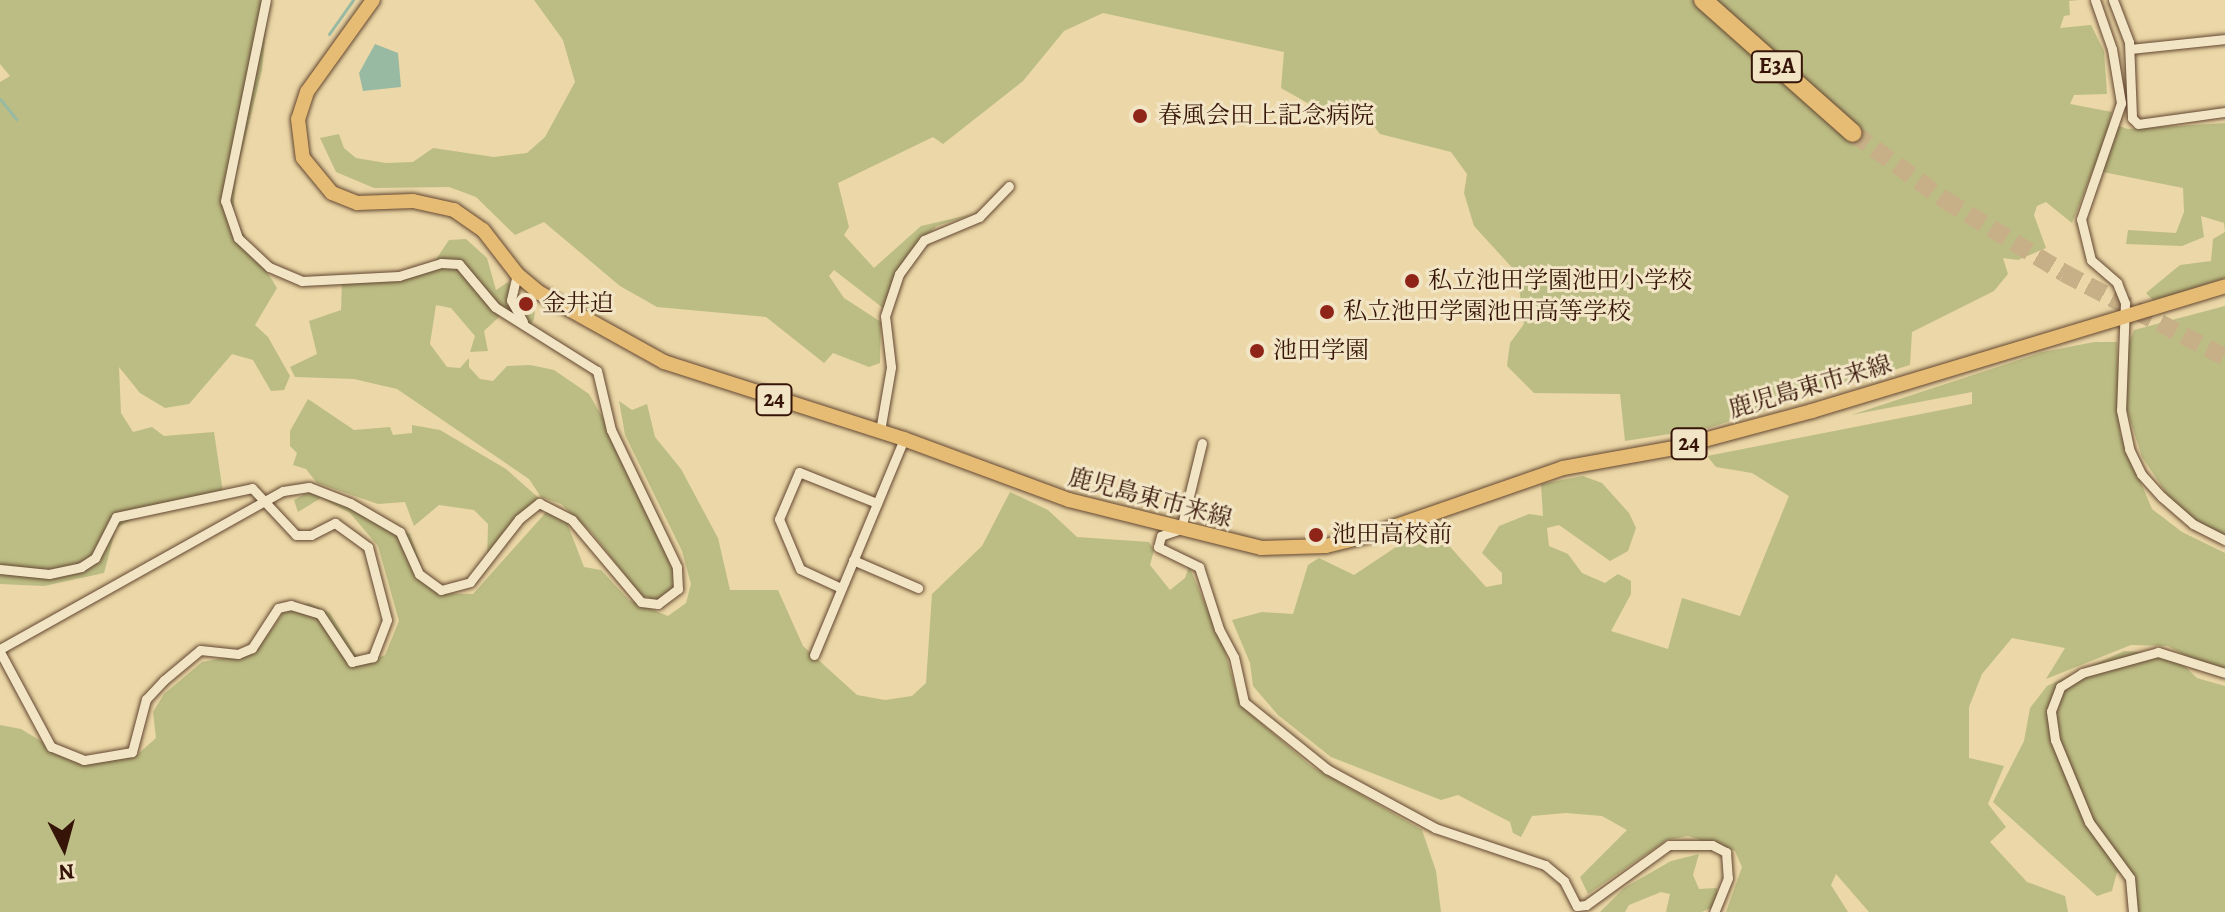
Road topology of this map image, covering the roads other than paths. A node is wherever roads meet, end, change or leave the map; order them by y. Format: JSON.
{"nodes":[{"id":1,"x":266,"y":0,"type":"edge"},
{"id":2,"x":373,"y":0,"type":"edge"},
{"id":3,"x":1703,"y":0,"type":"edge"},
{"id":4,"x":2095,"y":0,"type":"edge"},
{"id":5,"x":2113,"y":0,"type":"edge"},
{"id":6,"x":2225,"y":39,"type":"edge"},
{"id":7,"x":2130,"y":49,"type":"junction"},
{"id":8,"x":2225,"y":112,"type":"edge"},
{"id":9,"x":1853,"y":133,"type":"tunnel mouth"},
{"id":10,"x":1009,"y":186,"type":"dead end"},
{"id":11,"x":517,"y":274,"type":"junction"},
{"id":12,"x":2225,"y":286,"type":"edge"},
{"id":13,"x":2123,"y":318,"type":"junction"},
{"id":14,"x":523,"y":322,"type":"junction"},
{"id":15,"x":880,"y":431,"type":"junction"},
{"id":16,"x":904,"y":439,"type":"junction"},
{"id":17,"x":1202,"y":443,"type":"dead end"},
{"id":18,"x":265,"y":500,"type":"junction"},
{"id":19,"x":877,"y":503,"type":"junction"},
{"id":20,"x":1181,"y":529,"type":"junction"},
{"id":21,"x":2225,"y":540,"type":"edge"},
{"id":22,"x":853,"y":560,"type":"junction"},
{"id":23,"x":0,"y":569,"type":"edge"},
{"id":24,"x":841,"y":588,"type":"junction"},
{"id":25,"x":918,"y":588,"type":"dead end"},
{"id":26,"x":0,"y":651,"type":"edge"},
{"id":27,"x":814,"y":655,"type":"dead end"},
{"id":28,"x":2225,"y":673,"type":"edge"},
{"id":29,"x":1714,"y":912,"type":"edge"},
{"id":30,"x":2133,"y":912,"type":"edge"}],
"edges":[{"from":1,"to":14,"type":"street"},
{"from":2,"to":11,"type":"main road","name":"鹿児島東市来線","number":"24"},
{"from":3,"to":9,"type":"highway","number":"E3A"},
{"from":4,"to":13,"type":"street"},
{"from":5,"to":7,"type":"street"},
{"from":6,"to":7,"type":"street"},
{"from":7,"to":8,"type":"street"},
{"from":10,"to":15,"type":"street"},
{"from":11,"to":14,"type":"street"},
{"from":11,"to":15,"type":"main road","name":"鹿児島東市来線","number":"24"},
{"from":12,"to":13,"type":"main road","name":"鹿児島東市来線","number":"24"},
{"from":13,"to":20,"type":"main road","name":"鹿児島東市来線","number":"24"},
{"from":13,"to":21,"type":"street"},
{"from":14,"to":18,"type":"street"},
{"from":15,"to":16,"type":"main road","name":"鹿児島東市来線","number":"24"},
{"from":16,"to":19,"type":"street"},
{"from":16,"to":20,"type":"main road","name":"鹿児島東市来線","number":"24"},
{"from":17,"to":20,"type":"street"},
{"from":18,"to":23,"type":"street"},
{"from":18,"to":26,"type":"street"},
{"from":18,"to":26,"type":"street"},
{"from":19,"to":22,"type":"street"},
{"from":19,"to":24,"type":"street"},
{"from":20,"to":29,"type":"street"},
{"from":22,"to":24,"type":"street"},
{"from":22,"to":25,"type":"street"},
{"from":24,"to":27,"type":"street"},
{"from":28,"to":30,"type":"street"}]}
